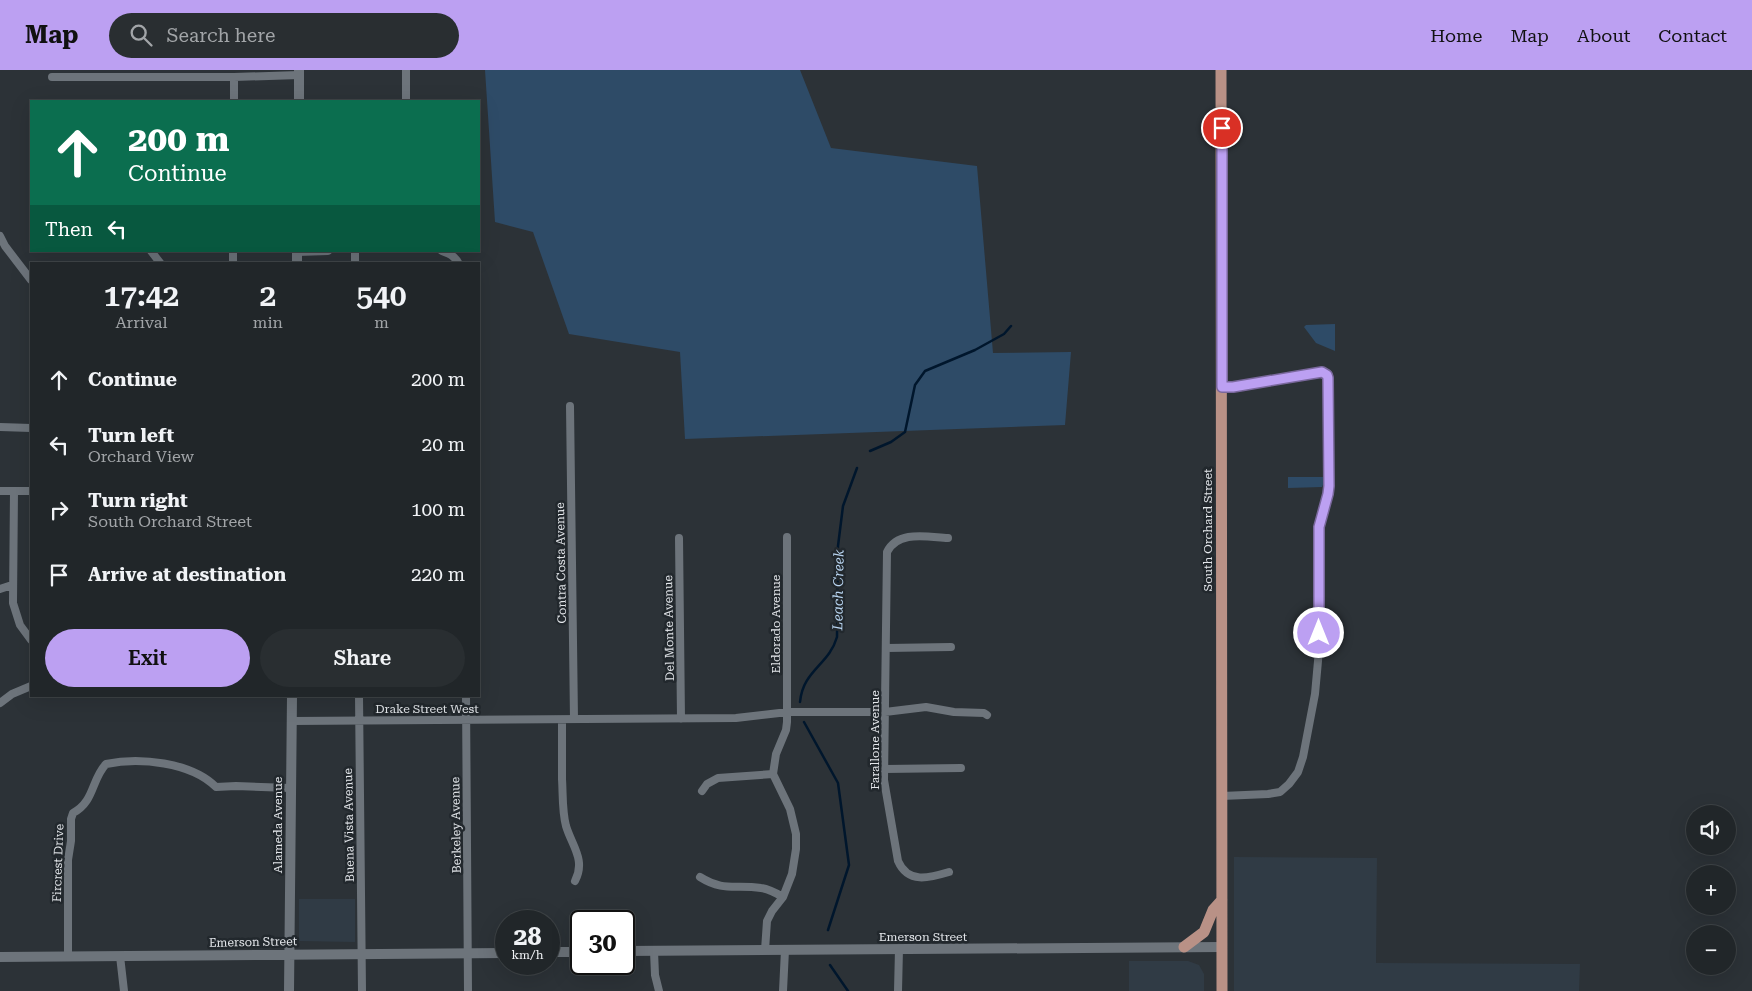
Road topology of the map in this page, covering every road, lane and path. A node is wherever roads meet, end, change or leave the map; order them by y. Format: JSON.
{"nodes":[{"id":1,"x":406,"y":70,"type":"edge"},
{"id":2,"x":1221,"y":70,"type":"edge"},
{"id":3,"x":128,"y":73,"type":"edge"},
{"id":4,"x":299,"y":73,"type":"edge"},
{"id":5,"x":52,"y":77,"type":"dead end"},
{"id":6,"x":234,"y":77,"type":"junction"},
{"id":7,"x":234,"y":100,"type":"edge"},
{"id":8,"x":298,"y":100,"type":"edge"},
{"id":9,"x":406,"y":100,"type":"edge"},
{"id":10,"x":0,"y":236,"type":"edge"},
{"id":11,"x":152,"y":252,"type":"edge"},
{"id":12,"x":444,"y":252,"type":"edge"},
{"id":13,"x":458,"y":261,"type":"edge"},
{"id":14,"x":159,"y":262,"type":"edge"},
{"id":15,"x":30,"y":279,"type":"edge"},
{"id":16,"x":1222,"y":387,"type":"junction"},
{"id":17,"x":570,"y":406,"type":"dead end"},
{"id":18,"x":0,"y":428,"type":"edge"},
{"id":19,"x":30,"y":428,"type":"edge"},
{"id":20,"x":30,"y":490,"type":"edge"},
{"id":21,"x":0,"y":491,"type":"edge"},
{"id":22,"x":14,"y":491,"type":"junction"},
{"id":23,"x":787,"y":537,"type":"dead end"},
{"id":24,"x":679,"y":538,"type":"dead end"},
{"id":25,"x":948,"y":538,"type":"dead end"},
{"id":26,"x":12,"y":585,"type":"junction"},
{"id":27,"x":0,"y":589,"type":"edge"},
{"id":28,"x":30,"y":639,"type":"edge"},
{"id":29,"x":951,"y":647,"type":"dead end"},
{"id":30,"x":887,"y":648,"type":"junction"},
{"id":31,"x":30,"y":686,"type":"edge"},
{"id":32,"x":292,"y":697,"type":"edge"},
{"id":33,"x":359,"y":697,"type":"edge"},
{"id":34,"x":466,"y":697,"type":"edge"},
{"id":35,"x":0,"y":704,"type":"edge"},
{"id":36,"x":788,"y":712,"type":"junction"},
{"id":37,"x":885,"y":712,"type":"junction"},
{"id":38,"x":987,"y":715,"type":"dead end"},
{"id":39,"x":574,"y":719,"type":"junction"},
{"id":40,"x":681,"y":719,"type":"junction"},
{"id":41,"x":359,"y":720,"type":"junction"},
{"id":42,"x":466,"y":720,"type":"junction"},
{"id":43,"x":562,"y":720,"type":"junction"},
{"id":44,"x":292,"y":721,"type":"junction"},
{"id":45,"x":961,"y":768,"type":"dead end"},
{"id":46,"x":885,"y":769,"type":"junction"},
{"id":47,"x":773,"y":774,"type":"junction"},
{"id":48,"x":290,"y":788,"type":"junction"},
{"id":49,"x":702,"y":791,"type":"dead end"},
{"id":50,"x":1222,"y":796,"type":"junction"},
{"id":51,"x":949,"y":872,"type":"dead end"},
{"id":52,"x":700,"y":877,"type":"dead end"},
{"id":53,"x":575,"y":881,"type":"dead end"},
{"id":54,"x":783,"y":897,"type":"junction"},
{"id":55,"x":1222,"y":900,"type":"junction"},
{"id":56,"x":1222,"y":946,"type":"junction"},
{"id":57,"x":1184,"y":947,"type":"junction"},
{"id":58,"x":899,"y":949,"type":"junction"},
{"id":59,"x":765,"y":950,"type":"junction"},
{"id":60,"x":785,"y":950,"type":"junction"},
{"id":61,"x":635,"y":951,"type":"edge"},
{"id":62,"x":654,"y":951,"type":"junction"},
{"id":63,"x":495,"y":952,"type":"edge"},
{"id":64,"x":467,"y":953,"type":"junction"},
{"id":65,"x":289,"y":954,"type":"junction"},
{"id":66,"x":361,"y":954,"type":"junction"},
{"id":67,"x":68,"y":956,"type":"junction"},
{"id":68,"x":120,"y":956,"type":"junction"},
{"id":69,"x":0,"y":957,"type":"edge"},
{"id":70,"x":124,"y":991,"type":"edge"},
{"id":71,"x":289,"y":991,"type":"edge"},
{"id":72,"x":362,"y":991,"type":"edge"},
{"id":73,"x":468,"y":991,"type":"edge"},
{"id":74,"x":659,"y":991,"type":"edge"},
{"id":75,"x":783,"y":991,"type":"edge"},
{"id":76,"x":898,"y":991,"type":"edge"},
{"id":77,"x":1222,"y":991,"type":"edge"}],
"edges":[{"from":1,"to":9,"type":"street"},
{"from":2,"to":16,"type":"main road","name":"South Orchard Street"},
{"from":3,"to":5,"type":"street"},
{"from":3,"to":6,"type":"street"},
{"from":4,"to":6,"type":"street"},
{"from":4,"to":8,"type":"main road"},
{"from":6,"to":7,"type":"street"},
{"from":10,"to":15,"type":"street"},
{"from":11,"to":14,"type":"street"},
{"from":12,"to":13,"type":"street"},
{"from":16,"to":50,"type":"main road","name":"South Orchard Street"},
{"from":16,"to":50,"type":"street"},
{"from":17,"to":39,"type":"street","name":"Contra Costa Avenue"},
{"from":18,"to":19,"type":"street"},
{"from":20,"to":22,"type":"street"},
{"from":21,"to":22,"type":"street"},
{"from":22,"to":26,"type":"street"},
{"from":23,"to":36,"type":"street","name":"Eldorado Avenue"},
{"from":24,"to":40,"type":"street","name":"Del Monte Avenue"},
{"from":25,"to":30,"type":"street","name":"Farallone Avenue"},
{"from":26,"to":27,"type":"street"},
{"from":26,"to":28,"type":"street"},
{"from":29,"to":30,"type":"street"},
{"from":30,"to":37,"type":"street","name":"Farallone Avenue"},
{"from":31,"to":35,"type":"street"},
{"from":32,"to":44,"type":"main road","name":"Alameda Avenue"},
{"from":33,"to":41,"type":"street","name":"Buena Vista Avenue"},
{"from":34,"to":42,"type":"street","name":"Berkeley Avenue"},
{"from":36,"to":37,"type":"street"},
{"from":36,"to":40,"type":"street"},
{"from":36,"to":47,"type":"street","name":"Eldorado Avenue"},
{"from":37,"to":38,"type":"street"},
{"from":37,"to":46,"type":"street","name":"Farallone Avenue"},
{"from":39,"to":40,"type":"street"},
{"from":39,"to":43,"type":"street","name":"Drake Street West"},
{"from":41,"to":42,"type":"street","name":"Drake Street West"},
{"from":41,"to":44,"type":"street","name":"Drake Street West"},
{"from":41,"to":66,"type":"street","name":"Buena Vista Avenue"},
{"from":42,"to":43,"type":"street","name":"Drake Street West"},
{"from":42,"to":64,"type":"street","name":"Berkeley Avenue"},
{"from":43,"to":53,"type":"street"},
{"from":44,"to":48,"type":"main road","name":"Alameda Avenue"},
{"from":45,"to":46,"type":"street"},
{"from":46,"to":51,"type":"street","name":"Farallone Avenue"},
{"from":47,"to":49,"type":"street"},
{"from":47,"to":54,"type":"street"},
{"from":48,"to":65,"type":"main road","name":"Alameda Avenue"},
{"from":48,"to":67,"type":"street","name":"Fircrest Drive"},
{"from":50,"to":55,"type":"main road","name":"South Orchard Street"},
{"from":52,"to":54,"type":"street"},
{"from":54,"to":59,"type":"street"},
{"from":55,"to":56,"type":"main road","name":"South Orchard Street"},
{"from":55,"to":57,"type":"main road"},
{"from":56,"to":57,"type":"main road","name":"Emerson Street"},
{"from":56,"to":77,"type":"main road","name":"South Orchard Street"},
{"from":57,"to":58,"type":"main road","name":"Emerson Street"},
{"from":58,"to":60,"type":"main road","name":"Emerson Street"},
{"from":58,"to":76,"type":"street"},
{"from":59,"to":60,"type":"main road","name":"Emerson Street"},
{"from":59,"to":62,"type":"main road","name":"Emerson Street"},
{"from":60,"to":75,"type":"street"},
{"from":61,"to":62,"type":"main road","name":"Emerson Street"},
{"from":62,"to":74,"type":"street"},
{"from":63,"to":64,"type":"main road","name":"Emerson Street"},
{"from":64,"to":66,"type":"main road","name":"Emerson Street"},
{"from":64,"to":73,"type":"street","name":"Berkeley Avenue"},
{"from":65,"to":66,"type":"main road","name":"Emerson Street"},
{"from":65,"to":68,"type":"main road","name":"Emerson Street"},
{"from":65,"to":71,"type":"main road","name":"Alameda Avenue"},
{"from":66,"to":72,"type":"street","name":"Buena Vista Avenue"},
{"from":67,"to":68,"type":"main road","name":"Emerson Street"},
{"from":67,"to":69,"type":"main road","name":"Emerson Street"},
{"from":68,"to":70,"type":"street"}]}
